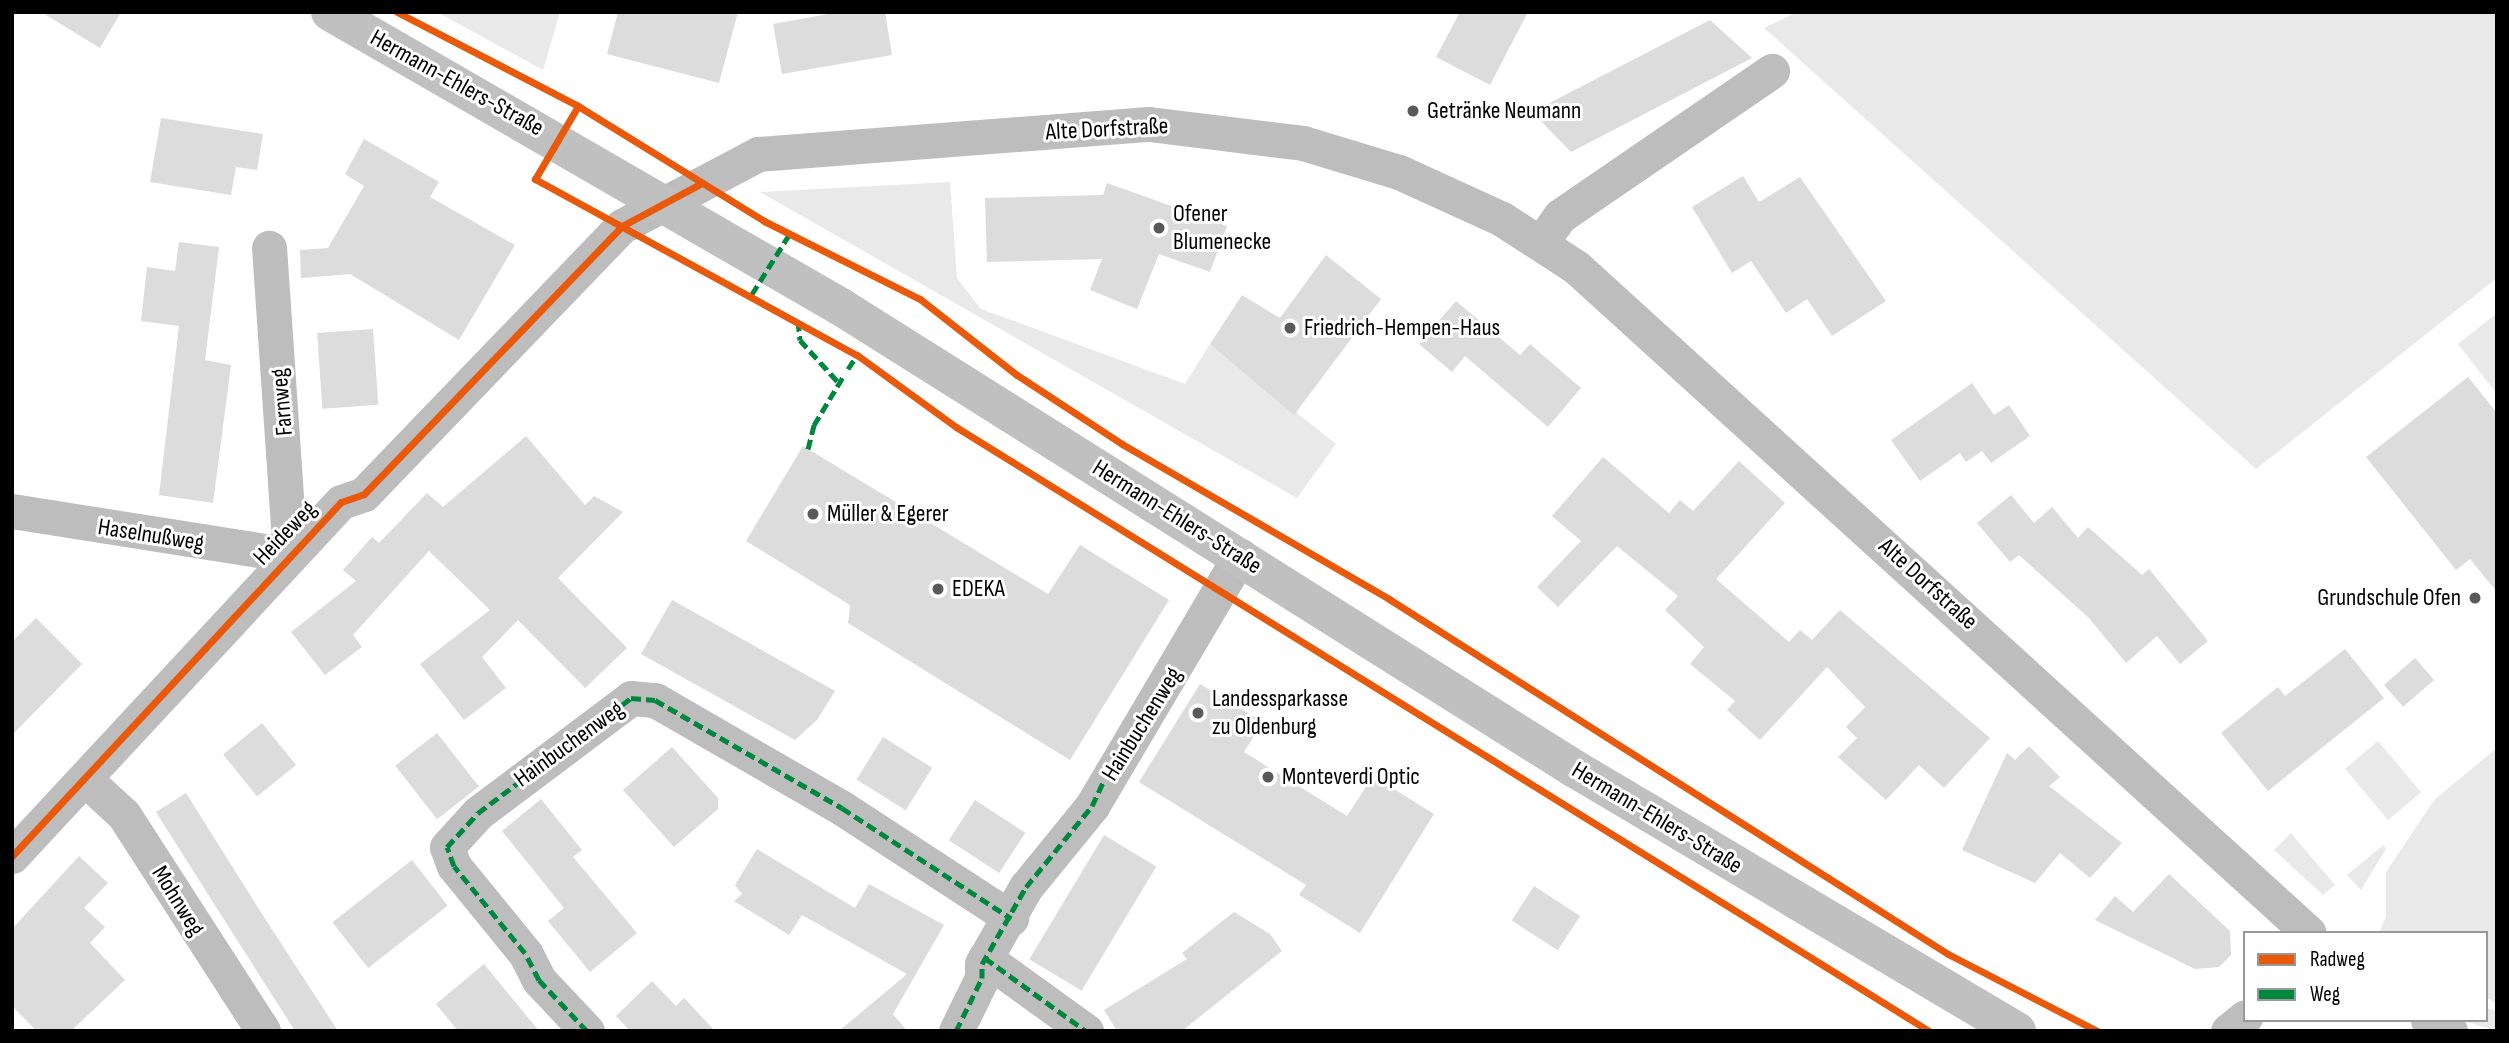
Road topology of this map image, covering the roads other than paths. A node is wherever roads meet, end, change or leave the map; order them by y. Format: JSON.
{"nodes":[{"id":1,"x":330,"y":12,"type":"edge"},
{"id":2,"x":1772,"y":71,"type":"dead end"},
{"id":3,"x":664,"y":202,"type":"junction"},
{"id":4,"x":1541,"y":243,"type":"junction"},
{"id":5,"x":270,"y":248,"type":"dead end"},
{"id":6,"x":12,"y":511,"type":"edge"},
{"id":7,"x":290,"y":555,"type":"junction"},
{"id":8,"x":1240,"y":556,"type":"junction"},
{"id":9,"x":85,"y":779,"type":"junction"},
{"id":10,"x":12,"y":856,"type":"edge"},
{"id":11,"x":1011,"y":918,"type":"junction"},
{"id":12,"x":2307,"y":931,"type":"edge"},
{"id":13,"x":985,"y":958,"type":"junction"},
{"id":14,"x":2243,"y":1019,"type":"edge"},
{"id":15,"x":2432,"y":1022,"type":"edge"},
{"id":16,"x":262,"y":1031,"type":"edge"},
{"id":17,"x":587,"y":1031,"type":"edge"},
{"id":18,"x":956,"y":1031,"type":"edge"},
{"id":19,"x":1086,"y":1031,"type":"edge"},
{"id":20,"x":2017,"y":1031,"type":"edge"},
{"id":21,"x":2228,"y":1031,"type":"edge"},
{"id":22,"x":2450,"y":1031,"type":"edge"}],
"edges":[{"from":1,"to":3,"type":"street","name":"Hermann-Ehlers-Straße"},
{"from":2,"to":4,"type":"street"},
{"from":3,"to":4,"type":"street","name":"Alte Dorfstraße"},
{"from":3,"to":7,"type":"street","name":"Heideweg"},
{"from":3,"to":8,"type":"street","name":"Hermann-Ehlers-Straße"},
{"from":4,"to":12,"type":"street","name":"Alte Dorfstraße"},
{"from":5,"to":7,"type":"street","name":"Farnweg"},
{"from":6,"to":7,"type":"street","name":"Haselnußweg"},
{"from":7,"to":9,"type":"street","name":"Heideweg"},
{"from":8,"to":11,"type":"street","name":"Hainbuchenweg"},
{"from":8,"to":20,"type":"street","name":"Hermann-Ehlers-Straße"},
{"from":9,"to":10,"type":"street","name":"Heideweg"},
{"from":9,"to":16,"type":"street","name":"Mohnweg"},
{"from":11,"to":13,"type":"street","name":"Hainbuchenweg"},
{"from":11,"to":17,"type":"street","name":"Hainbuchenweg"},
{"from":13,"to":18,"type":"street","name":"Hainbuchenweg"},
{"from":13,"to":19,"type":"street"},
{"from":14,"to":21,"type":"street"},
{"from":15,"to":22,"type":"street"}]}
